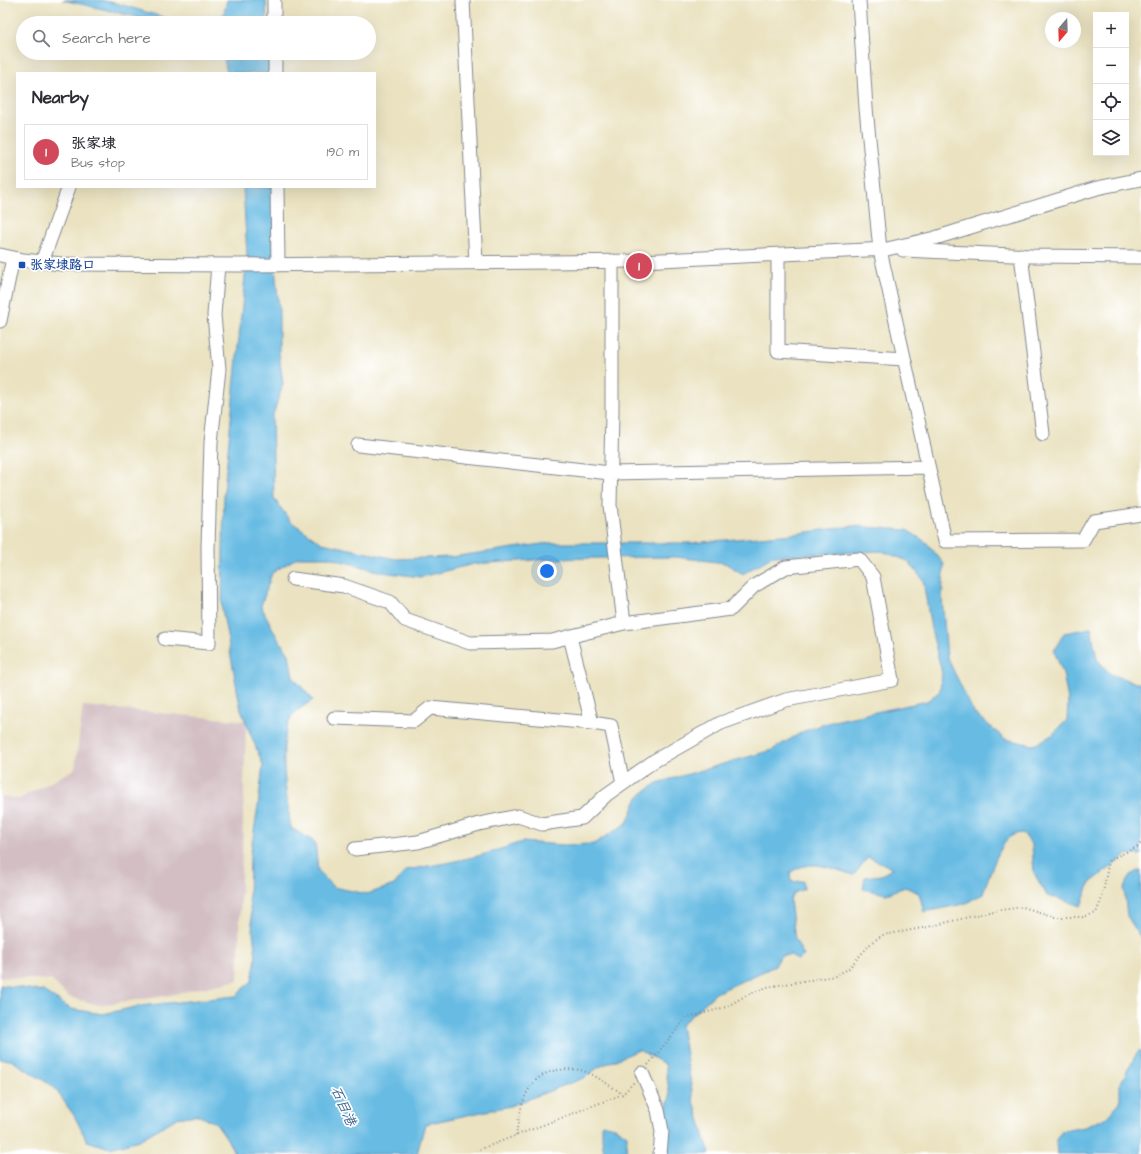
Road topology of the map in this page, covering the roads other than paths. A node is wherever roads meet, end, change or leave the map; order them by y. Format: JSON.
{"nodes":[{"id":1,"x":274,"y":0,"type":"edge"},
{"id":2,"x":463,"y":0,"type":"edge"},
{"id":3,"x":859,"y":0,"type":"edge"},
{"id":4,"x":274,"y":16,"type":"edge"},
{"id":5,"x":275,"y":60,"type":"edge"},
{"id":6,"x":275,"y":72,"type":"edge"},
{"id":7,"x":1141,"y":179,"type":"edge"},
{"id":8,"x":69,"y":188,"type":"edge"},
{"id":9,"x":277,"y":188,"type":"edge"},
{"id":10,"x":883,"y":249,"type":"junction"},
{"id":11,"x":0,"y":255,"type":"edge"},
{"id":12,"x":778,"y":255,"type":"junction"},
{"id":13,"x":1021,"y":255,"type":"junction"},
{"id":14,"x":1141,"y":257,"type":"edge"},
{"id":15,"x":13,"y":258,"type":"junction"},
{"id":16,"x":612,"y":261,"type":"junction"},
{"id":17,"x":42,"y":262,"type":"junction"},
{"id":18,"x":476,"y":263,"type":"junction"},
{"id":19,"x":218,"y":265,"type":"junction"},
{"id":20,"x":278,"y":265,"type":"junction"},
{"id":21,"x":0,"y":321,"type":"edge"},
{"id":22,"x":904,"y":359,"type":"junction"},
{"id":23,"x":1043,"y":434,"type":"dead end"},
{"id":24,"x":358,"y":445,"type":"dead end"},
{"id":25,"x":928,"y":467,"type":"junction"},
{"id":26,"x":610,"y":473,"type":"junction"},
{"id":27,"x":1141,"y":514,"type":"edge"},
{"id":28,"x":293,"y":579,"type":"dead end"},
{"id":29,"x":624,"y":623,"type":"junction"},
{"id":30,"x":570,"y":637,"type":"junction"},
{"id":31,"x":165,"y":639,"type":"dead end"},
{"id":32,"x":334,"y":718,"type":"dead end"},
{"id":33,"x":592,"y":723,"type":"junction"},
{"id":34,"x":623,"y":783,"type":"junction"},
{"id":35,"x":355,"y":849,"type":"dead end"},
{"id":36,"x":642,"y":1073,"type":"road end"},
{"id":37,"x":660,"y":1154,"type":"edge"}],
"edges":[{"from":1,"to":4,"type":"street"},
{"from":2,"to":18,"type":"street"},
{"from":3,"to":10,"type":"street"},
{"from":5,"to":6,"type":"street"},
{"from":7,"to":10,"type":"street"},
{"from":8,"to":17,"type":"street"},
{"from":9,"to":20,"type":"street"},
{"from":10,"to":12,"type":"street"},
{"from":10,"to":13,"type":"street"},
{"from":10,"to":22,"type":"street"},
{"from":11,"to":15,"type":"street"},
{"from":12,"to":16,"type":"street"},
{"from":12,"to":22,"type":"street"},
{"from":13,"to":14,"type":"street"},
{"from":13,"to":23,"type":"street"},
{"from":15,"to":17,"type":"street"},
{"from":15,"to":21,"type":"street"},
{"from":16,"to":18,"type":"street"},
{"from":16,"to":26,"type":"street"},
{"from":17,"to":19,"type":"street"},
{"from":18,"to":20,"type":"street"},
{"from":19,"to":20,"type":"street"},
{"from":19,"to":31,"type":"street"},
{"from":22,"to":25,"type":"street"},
{"from":24,"to":26,"type":"street"},
{"from":25,"to":26,"type":"street"},
{"from":25,"to":27,"type":"street"},
{"from":26,"to":29,"type":"street"},
{"from":28,"to":30,"type":"street"},
{"from":29,"to":30,"type":"street"},
{"from":29,"to":34,"type":"street"},
{"from":30,"to":33,"type":"street"},
{"from":32,"to":33,"type":"street"},
{"from":33,"to":34,"type":"street"},
{"from":34,"to":35,"type":"street"},
{"from":36,"to":37,"type":"street"}]}
